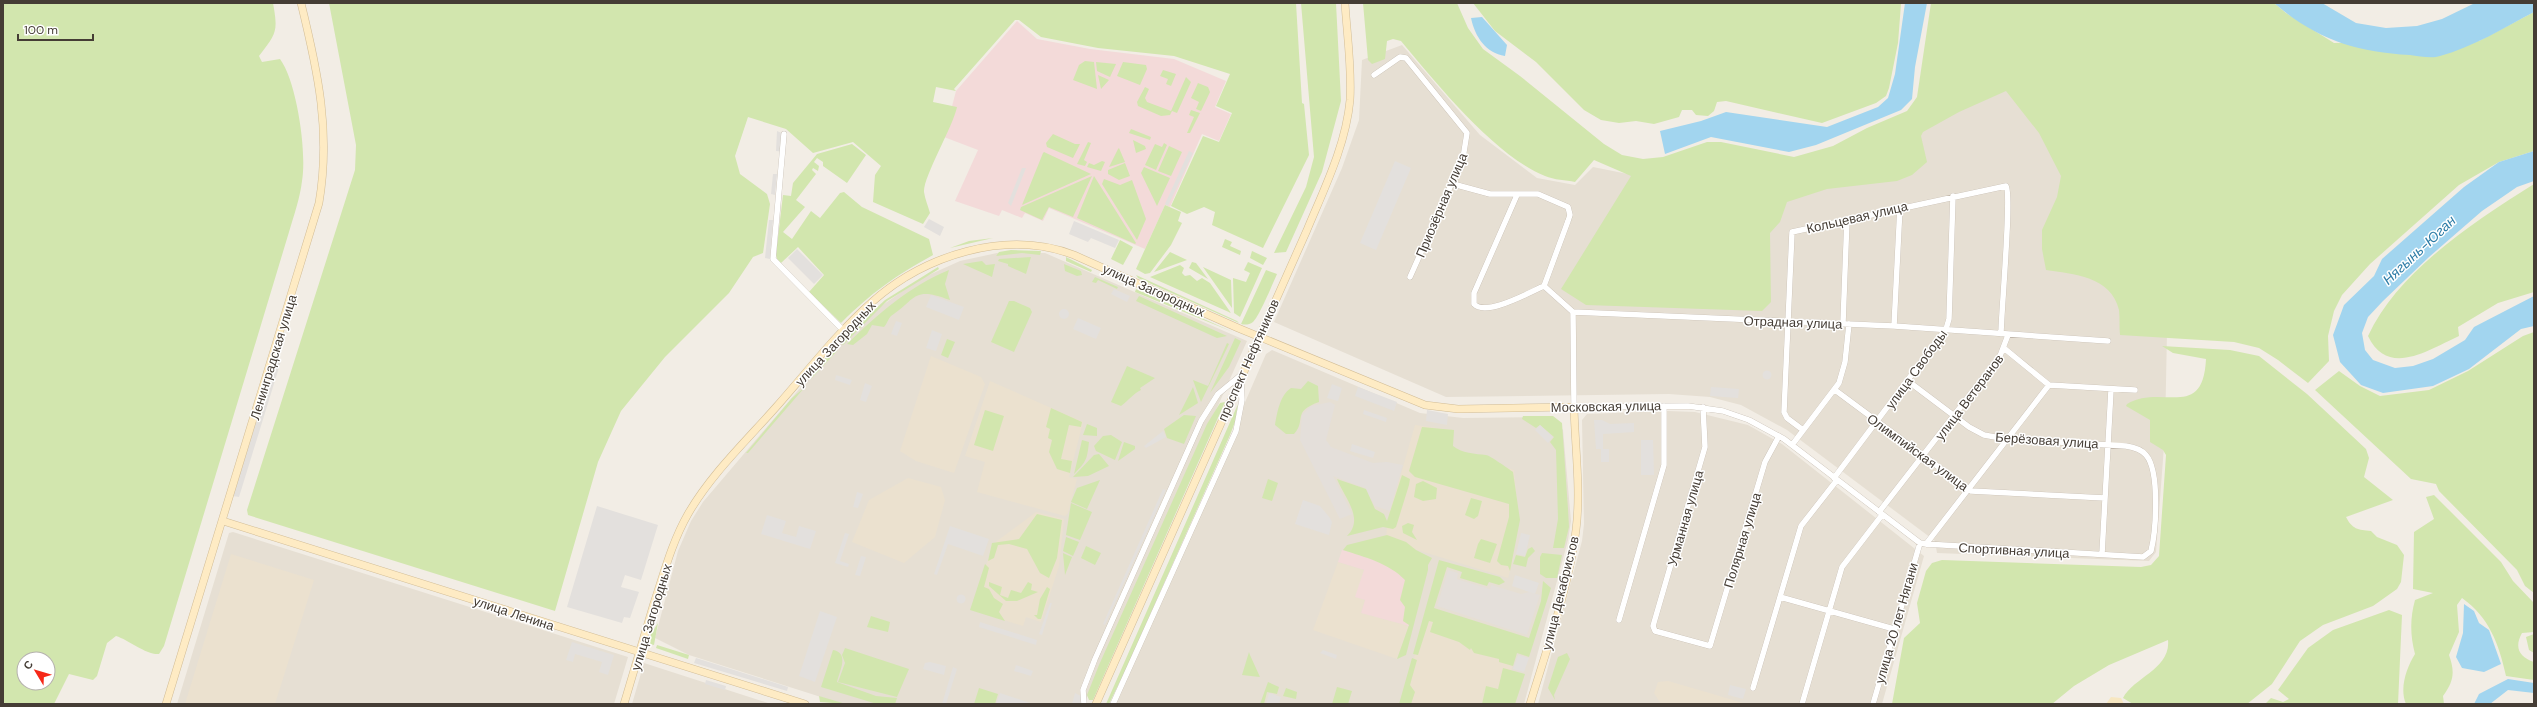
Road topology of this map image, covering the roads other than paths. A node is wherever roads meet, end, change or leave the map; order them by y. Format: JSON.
{"nodes":[{"id":1,"x":301,"y":3,"type":"edge"},
{"id":2,"x":1345,"y":3,"type":"edge"},
{"id":3,"x":1374,"y":75,"type":"dead end"},
{"id":4,"x":784,"y":134,"type":"dead end"},
{"id":5,"x":1452,"y":184,"type":"junction"},
{"id":6,"x":2006,"y":186,"type":"joint"},
{"id":7,"x":1517,"y":195,"type":"junction"},
{"id":8,"x":1953,"y":196,"type":"junction"},
{"id":9,"x":1900,"y":207,"type":"junction"},
{"id":10,"x":1847,"y":219,"type":"junction"},
{"id":11,"x":1410,"y":277,"type":"dead end"},
{"id":12,"x":1544,"y":286,"type":"junction"},
{"id":13,"x":1573,"y":312,"type":"junction"},
{"id":14,"x":1788,"y":321,"type":"junction"},
{"id":15,"x":1846,"y":324,"type":"junction"},
{"id":16,"x":1894,"y":326,"type":"junction"},
{"id":17,"x":843,"y":330,"type":"junction"},
{"id":18,"x":1946,"y":330,"type":"junction"},
{"id":19,"x":2001,"y":334,"type":"junction"},
{"id":20,"x":2008,"y":335,"type":"junction"},
{"id":21,"x":1259,"y":336,"type":"junction"},
{"id":22,"x":2108,"y":340,"type":"dead end"},
{"id":23,"x":2005,"y":349,"type":"junction"},
{"id":24,"x":1241,"y":375,"type":"junction"},
{"id":25,"x":1908,"y":381,"type":"junction"},
{"id":26,"x":2049,"y":385,"type":"junction"},
{"id":27,"x":1835,"y":390,"type":"junction"},
{"id":28,"x":2111,"y":390,"type":"junction"},
{"id":29,"x":2135,"y":390,"type":"dead end"},
{"id":30,"x":1664,"y":406,"type":"junction"},
{"id":31,"x":1574,"y":407,"type":"junction"},
{"id":32,"x":1703,"y":408,"type":"junction"},
{"id":33,"x":1954,"y":416,"type":"junction"},
{"id":34,"x":1876,"y":422,"type":"junction"},
{"id":35,"x":1803,"y":430,"type":"junction"},
{"id":36,"x":1780,"y":436,"type":"junction"},
{"id":37,"x":2006,"y":439,"type":"junction"},
{"id":38,"x":2108,"y":444,"type":"junction"},
{"id":39,"x":1792,"y":445,"type":"junction"},
{"id":40,"x":1923,"y":457,"type":"junction"},
{"id":41,"x":1835,"y":479,"type":"junction"},
{"id":42,"x":1967,"y":489,"type":"junction"},
{"id":43,"x":2105,"y":498,"type":"junction"},
{"id":44,"x":1881,"y":513,"type":"junction"},
{"id":45,"x":223,"y":521,"type":"junction"},
{"id":46,"x":1923,"y":543,"type":"junction"},
{"id":47,"x":2102,"y":554,"type":"junction"},
{"id":48,"x":1780,"y":597,"type":"junction"},
{"id":49,"x":1830,"y":611,"type":"junction"},
{"id":50,"x":1619,"y":620,"type":"dead end"},
{"id":51,"x":1894,"y":629,"type":"junction"},
{"id":52,"x":1710,"y":646,"type":"joint"},
{"id":53,"x":640,"y":652,"type":"junction"},
{"id":54,"x":1753,"y":688,"type":"dead end"},
{"id":55,"x":166,"y":704,"type":"edge"},
{"id":56,"x":624,"y":704,"type":"edge"},
{"id":57,"x":805,"y":704,"type":"edge"},
{"id":58,"x":1084,"y":704,"type":"edge"},
{"id":59,"x":1096,"y":704,"type":"edge"},
{"id":60,"x":1113,"y":704,"type":"edge"},
{"id":61,"x":1530,"y":704,"type":"edge"},
{"id":62,"x":1802,"y":704,"type":"edge"},
{"id":63,"x":1873,"y":704,"type":"edge"}],
"edges":[{"from":1,"to":45,"type":"main road","name":"Ленинградская улица"},
{"from":2,"to":21,"type":"main road","name":"проспект Нефтяников"},
{"from":3,"to":5,"type":"street","name":"Приозёрная улица"},
{"from":4,"to":17,"type":"street"},
{"from":5,"to":7,"type":"street"},
{"from":5,"to":11,"type":"street","name":"Приозёрная улица"},
{"from":6,"to":8,"type":"street","name":"Кольцевая улица"},
{"from":6,"to":19,"type":"street","name":"улица Ветеранов"},
{"from":7,"to":12,"type":"street"},
{"from":7,"to":12,"type":"street"},
{"from":8,"to":9,"type":"street","name":"Кольцевая улица"},
{"from":8,"to":18,"type":"street","name":"улица Свободы"},
{"from":9,"to":10,"type":"street","name":"Кольцевая улица"},
{"from":9,"to":16,"type":"street"},
{"from":10,"to":14,"type":"street","name":"Кольцевая улица"},
{"from":10,"to":15,"type":"street"},
{"from":12,"to":13,"type":"street"},
{"from":13,"to":14,"type":"street","name":"Отрадная улица"},
{"from":13,"to":31,"type":"street"},
{"from":14,"to":15,"type":"street","name":"Отрадная улица"},
{"from":14,"to":35,"type":"street","name":"Кольцевая улица"},
{"from":15,"to":16,"type":"street","name":"Отрадная улица"},
{"from":15,"to":27,"type":"street"},
{"from":16,"to":18,"type":"street","name":"Отрадная улица"},
{"from":17,"to":21,"type":"main road","name":"улица Загородных"},
{"from":17,"to":53,"type":"main road","name":"улица Загородных"},
{"from":18,"to":19,"type":"street","name":"Отрадная улица"},
{"from":18,"to":25,"type":"street","name":"улица Свободы"},
{"from":19,"to":20,"type":"street","name":"Отрадная улица"},
{"from":20,"to":22,"type":"street","name":"Отрадная улица"},
{"from":20,"to":23,"type":"street","name":"улица Ветеранов"},
{"from":21,"to":24,"type":"main road","name":"проспект Нефтяников"},
{"from":21,"to":31,"type":"main road","name":"Московская улица"},
{"from":23,"to":26,"type":"street"},
{"from":23,"to":33,"type":"street","name":"улица Ветеранов"},
{"from":24,"to":58,"type":"street"},
{"from":24,"to":59,"type":"main road","name":"проспект Нефтяников"},
{"from":24,"to":60,"type":"street"},
{"from":25,"to":33,"type":"street","name":"Берёзовая улица"},
{"from":25,"to":34,"type":"street","name":"улица Свободы"},
{"from":26,"to":28,"type":"street"},
{"from":26,"to":37,"type":"street","name":"улица 20 лет Нягани"},
{"from":27,"to":34,"type":"street","name":"Олимпийская улица"},
{"from":27,"to":35,"type":"street"},
{"from":28,"to":29,"type":"street"},
{"from":28,"to":38,"type":"street"},
{"from":30,"to":31,"type":"street","name":"Московская улица"},
{"from":30,"to":32,"type":"street","name":"Московская улица"},
{"from":30,"to":50,"type":"street"},
{"from":31,"to":61,"type":"main road","name":"улица Декабристов"},
{"from":32,"to":36,"type":"street","name":"Московская улица"},
{"from":32,"to":52,"type":"street","name":"Урманная улица"},
{"from":33,"to":37,"type":"street","name":"Берёзовая улица"},
{"from":33,"to":40,"type":"street","name":"улица Ветеранов"},
{"from":34,"to":40,"type":"street","name":"Олимпийская улица"},
{"from":34,"to":41,"type":"street","name":"улица Свободы"},
{"from":35,"to":39,"type":"street"},
{"from":36,"to":39,"type":"street","name":"Московская улица"},
{"from":36,"to":52,"type":"street","name":"Полярная улица"},
{"from":37,"to":38,"type":"street","name":"Берёзовая улица"},
{"from":37,"to":42,"type":"street","name":"улица 20 лет Нягани"},
{"from":38,"to":43,"type":"street"},
{"from":38,"to":47,"type":"street","name":"Берёзовая улица"},
{"from":39,"to":41,"type":"street","name":"Московская улица"},
{"from":40,"to":42,"type":"street","name":"Олимпийская улица"},
{"from":40,"to":44,"type":"street","name":"улица Ветеранов"},
{"from":41,"to":44,"type":"street","name":"Московская улица"},
{"from":41,"to":48,"type":"street","name":"улица Свободы"},
{"from":42,"to":43,"type":"street","name":"Олимпийская улица"},
{"from":42,"to":46,"type":"street","name":"улица 20 лет Нягани"},
{"from":43,"to":47,"type":"street"},
{"from":44,"to":46,"type":"street","name":"Московская улица"},
{"from":44,"to":49,"type":"street","name":"улица Ветеранов"},
{"from":45,"to":53,"type":"main road","name":"улица Ленина"},
{"from":45,"to":55,"type":"main road","name":"Ленинградская улица"},
{"from":46,"to":47,"type":"street","name":"Спортивная улица"},
{"from":46,"to":51,"type":"street","name":"улица 20 лет Нягани"},
{"from":48,"to":49,"type":"street"},
{"from":48,"to":54,"type":"street","name":"улица Свободы"},
{"from":49,"to":51,"type":"street"},
{"from":49,"to":62,"type":"street","name":"улица Ветеранов"},
{"from":51,"to":63,"type":"street","name":"улица 20 лет Нягани"},
{"from":53,"to":56,"type":"main road","name":"улица Загородных"},
{"from":53,"to":57,"type":"main road","name":"улица Ленина"}]}
